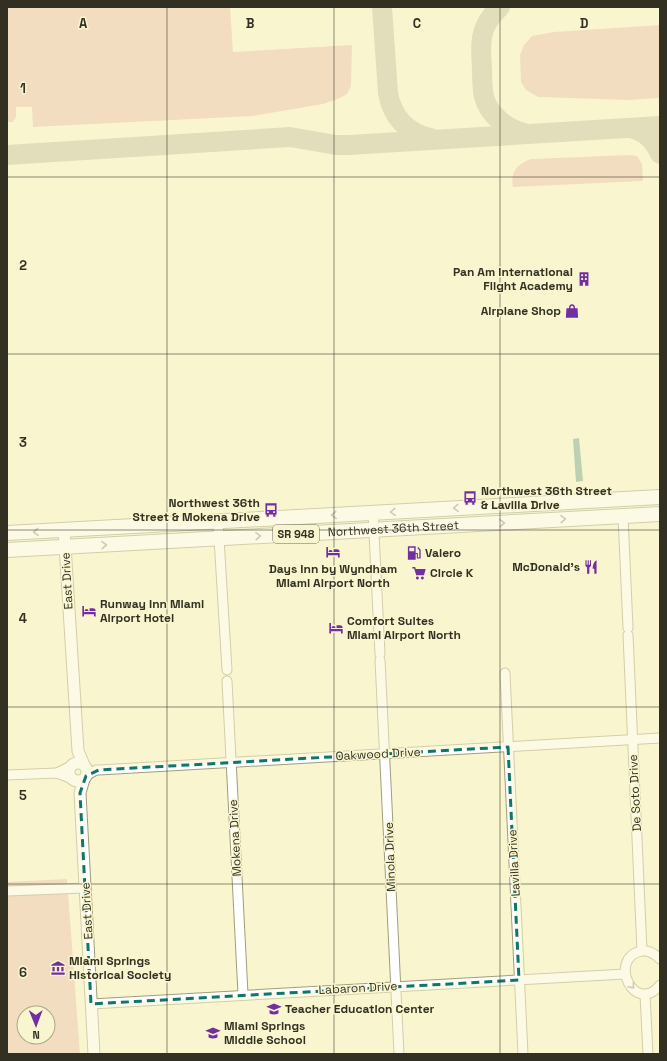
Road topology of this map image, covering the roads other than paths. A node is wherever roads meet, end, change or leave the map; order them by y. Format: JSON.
{"nodes":[{"id":1,"x":660,"y":497,"type":"edge"},
{"id":2,"x":660,"y":500,"type":"edge"},
{"id":3,"x":523,"y":505,"type":"junction"},
{"id":4,"x":373,"y":513,"type":"junction"},
{"id":5,"x":660,"y":514,"type":"edge"},
{"id":6,"x":623,"y":516,"type":"junction"},
{"id":7,"x":218,"y":522,"type":"junction"},
{"id":8,"x":524,"y":522,"type":"junction"},
{"id":9,"x":374,"y":529,"type":"junction"},
{"id":10,"x":64,"y":530,"type":"junction"},
{"id":11,"x":7,"y":533,"type":"edge"},
{"id":12,"x":219,"y":538,"type":"junction"},
{"id":13,"x":65,"y":547,"type":"junction"},
{"id":14,"x":7,"y":550,"type":"edge"},
{"id":15,"x":227,"y":670,"type":"dead end"},
{"id":16,"x":505,"y":673,"type":"dead end"},
{"id":17,"x":227,"y":681,"type":"dead end"},
{"id":18,"x":660,"y":738,"type":"edge"},
{"id":19,"x":633,"y":740,"type":"junction"},
{"id":20,"x":508,"y":747,"type":"junction"},
{"id":21,"x":385,"y":753,"type":"junction"},
{"id":22,"x":232,"y":763,"type":"junction"},
{"id":23,"x":80,"y":772,"type":"junction"},
{"id":24,"x":7,"y":775,"type":"edge"},
{"id":25,"x":85,"y":888,"type":"junction"},
{"id":26,"x":7,"y":891,"type":"edge"},
{"id":27,"x":642,"y":951,"type":"junction"},
{"id":28,"x":660,"y":960,"type":"edge"},
{"id":29,"x":625,"y":974,"type":"junction"},
{"id":30,"x":519,"y":980,"type":"junction"},
{"id":31,"x":660,"y":985,"type":"edge"},
{"id":32,"x":396,"y":986,"type":"junction"},
{"id":33,"x":243,"y":994,"type":"junction"},
{"id":34,"x":645,"y":994,"type":"junction"},
{"id":35,"x":91,"y":1004,"type":"junction"},
{"id":36,"x":94,"y":1054,"type":"edge"},
{"id":37,"x":399,"y":1054,"type":"edge"},
{"id":38,"x":523,"y":1054,"type":"edge"},
{"id":39,"x":648,"y":1054,"type":"edge"}],
"edges":[{"from":1,"to":3,"type":"main road","name":"Northwest 36th Street","number":"SR 948"},
{"from":2,"to":6,"type":"main road"},
{"from":3,"to":4,"type":"main road","name":"Northwest 36th Street","number":"SR 948","one_way":true},
{"from":3,"to":8,"type":"main road"},
{"from":4,"to":7,"type":"main road","name":"Northwest 36th Street","number":"SR 948","one_way":true},
{"from":4,"to":9,"type":"street","name":"Minola Drive"},
{"from":5,"to":6,"type":"main road","name":"Northwest 36th Street","number":"SR 948"},
{"from":8,"to":6,"type":"main road","name":"Northwest 36th Street","number":"SR 948","one_way":true},
{"from":6,"to":19,"type":"street","name":"De Soto Drive"},
{"from":7,"to":10,"type":"main road","name":"Northwest 36th Street","number":"SR 948"},
{"from":7,"to":12,"type":"street"},
{"from":9,"to":8,"type":"main road","name":"Northwest 36th Street","number":"SR 948","one_way":true},
{"from":12,"to":9,"type":"main road","name":"Northwest 36th Street","number":"SR 948","one_way":true},
{"from":9,"to":21,"type":"street","name":"Minola Drive"},
{"from":10,"to":11,"type":"main road","name":"Northwest 36th Street","number":"SR 948","one_way":true},
{"from":10,"to":13,"type":"street","name":"East Drive"},
{"from":13,"to":12,"type":"main road","name":"Northwest 36th Street","number":"SR 948","one_way":true},
{"from":12,"to":15,"type":"street"},
{"from":13,"to":14,"type":"main road","name":"Northwest 36th Street","number":"SR 948"},
{"from":13,"to":23,"type":"street","name":"East Drive"},
{"from":16,"to":20,"type":"street","name":"Lavilla Drive"},
{"from":17,"to":22,"type":"street","name":"Mokena Drive"},
{"from":18,"to":19,"type":"street","name":"Oakwood Drive"},
{"from":19,"to":20,"type":"street","name":"Oakwood Drive"},
{"from":19,"to":27,"type":"street","name":"De Soto Drive"},
{"from":20,"to":21,"type":"street","name":"Oakwood Drive"},
{"from":20,"to":30,"type":"street","name":"Lavilla Drive"},
{"from":21,"to":22,"type":"street","name":"Oakwood Drive"},
{"from":21,"to":32,"type":"street","name":"Minola Drive"},
{"from":22,"to":23,"type":"street","name":"Oakwood Drive"},
{"from":22,"to":33,"type":"street","name":"Mokena Drive"},
{"from":23,"to":24,"type":"street","name":"Oakwood Drive"},
{"from":23,"to":25,"type":"street","name":"East Drive"},
{"from":25,"to":26,"type":"street"},
{"from":25,"to":35,"type":"street","name":"East Drive"},
{"from":27,"to":28,"type":"street"},
{"from":27,"to":29,"type":"street"},
{"from":29,"to":30,"type":"street","name":"Labaron Drive"},
{"from":29,"to":34,"type":"street","one_way":true},
{"from":30,"to":32,"type":"street","name":"Labaron Drive"},
{"from":30,"to":38,"type":"street","name":"Lavilla Drive"},
{"from":31,"to":34,"type":"street"},
{"from":32,"to":33,"type":"street","name":"Labaron Drive"},
{"from":32,"to":37,"type":"street","name":"Minola Drive"},
{"from":33,"to":35,"type":"street","name":"Labaron Drive"},
{"from":34,"to":39,"type":"street"},
{"from":35,"to":36,"type":"street","name":"East Drive"}]}
